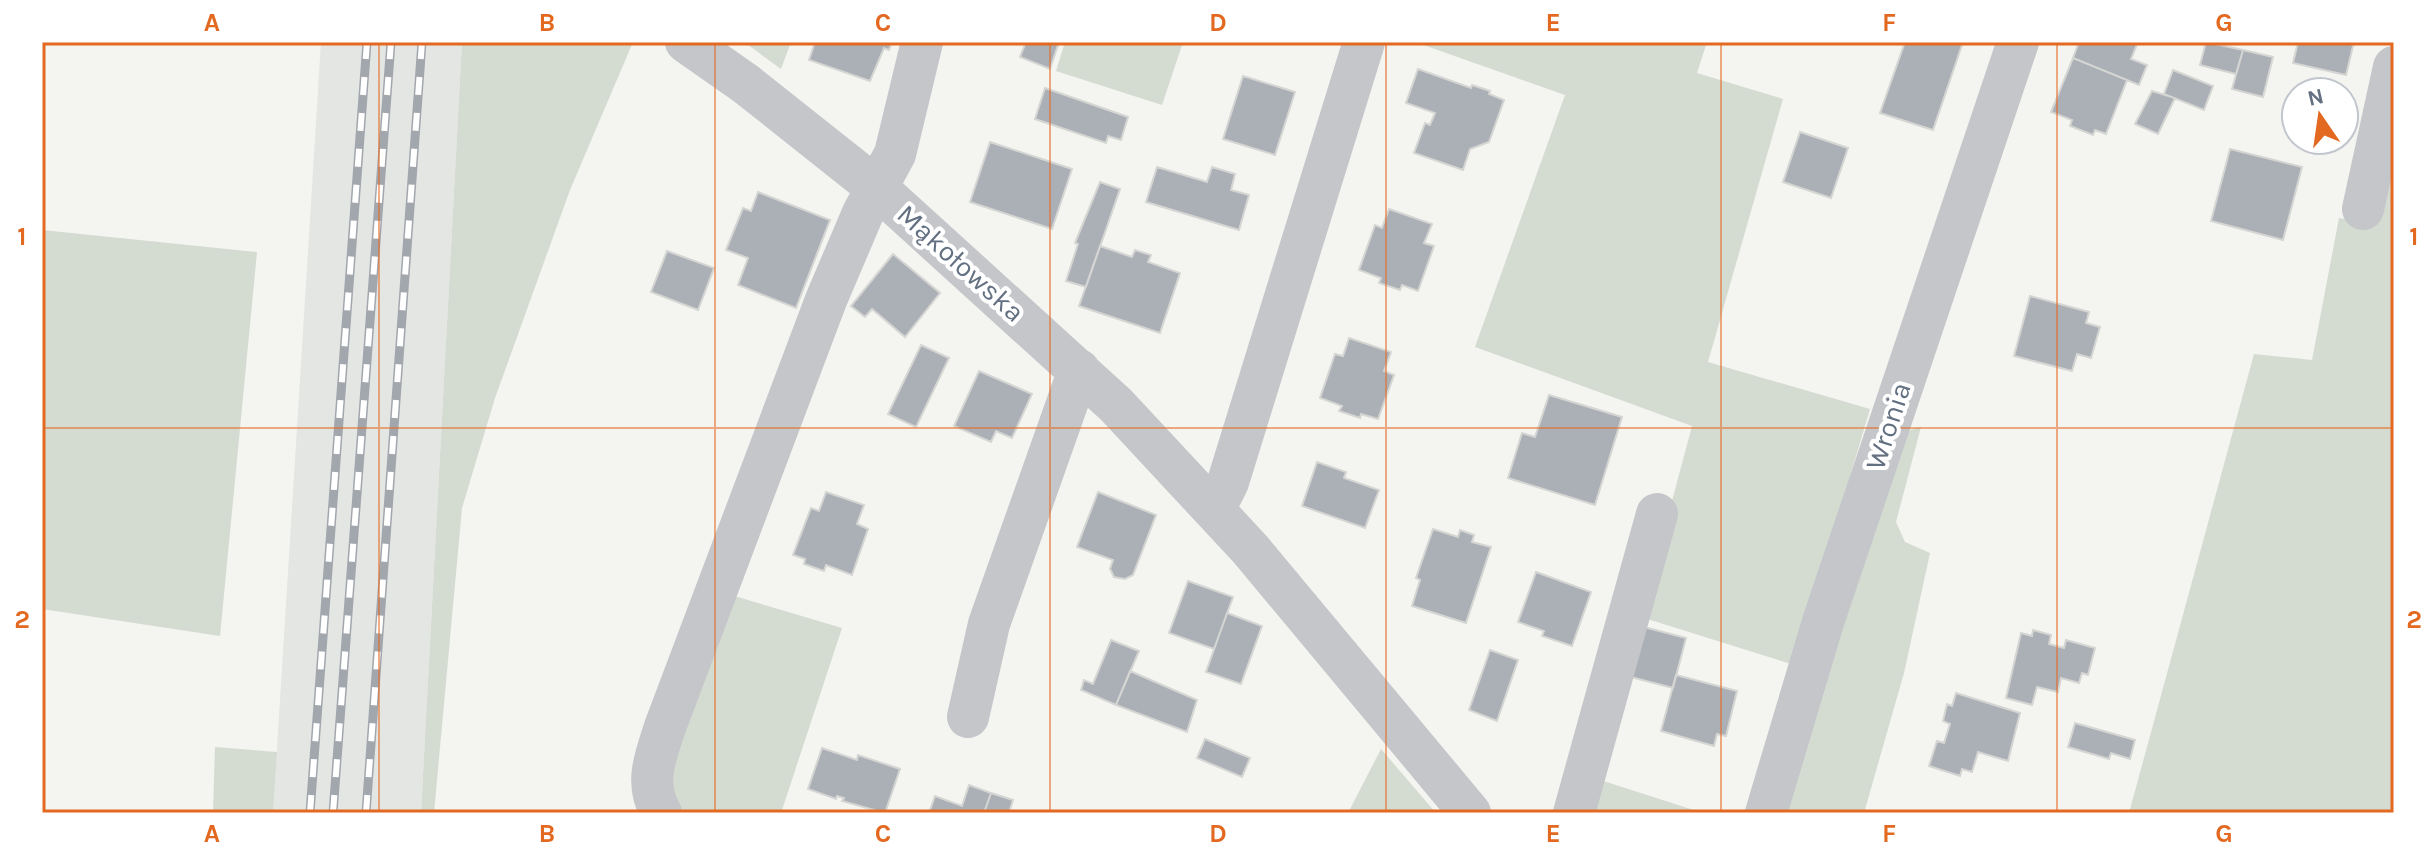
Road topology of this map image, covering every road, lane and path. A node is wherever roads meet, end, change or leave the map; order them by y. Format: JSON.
{"nodes":[{"id":1,"x":686,"y":42,"type":"edge"},
{"id":2,"x":922,"y":42,"type":"edge"},
{"id":3,"x":1364,"y":42,"type":"edge"},
{"id":4,"x":2018,"y":42,"type":"edge"},
{"id":5,"x":2394,"y":67,"type":"edge"},
{"id":6,"x":877,"y":188,"type":"junction"},
{"id":7,"x":2363,"y":209,"type":"dead end"},
{"id":8,"x":1079,"y":370,"type":"junction"},
{"id":9,"x":1214,"y":510,"type":"junction"},
{"id":10,"x":1657,"y":514,"type":"dead end"},
{"id":11,"x":968,"y":717,"type":"dead end"},
{"id":12,"x":661,"y":813,"type":"edge"},
{"id":13,"x":1470,"y":813,"type":"edge"},
{"id":14,"x":1574,"y":813,"type":"edge"},
{"id":15,"x":1766,"y":813,"type":"edge"}],
"edges":[{"from":1,"to":6,"type":"street","name":"Mąkołowska"},
{"from":2,"to":6,"type":"street"},
{"from":3,"to":9,"type":"street"},
{"from":4,"to":15,"type":"street","name":"Wronia"},
{"from":5,"to":7,"type":"street"},
{"from":6,"to":8,"type":"street","name":"Mąkołowska"},
{"from":6,"to":12,"type":"street"},
{"from":8,"to":9,"type":"street","name":"Mąkołowska"},
{"from":8,"to":11,"type":"street"},
{"from":9,"to":13,"type":"street","name":"Mąkołowska"},
{"from":10,"to":14,"type":"street"}]}
